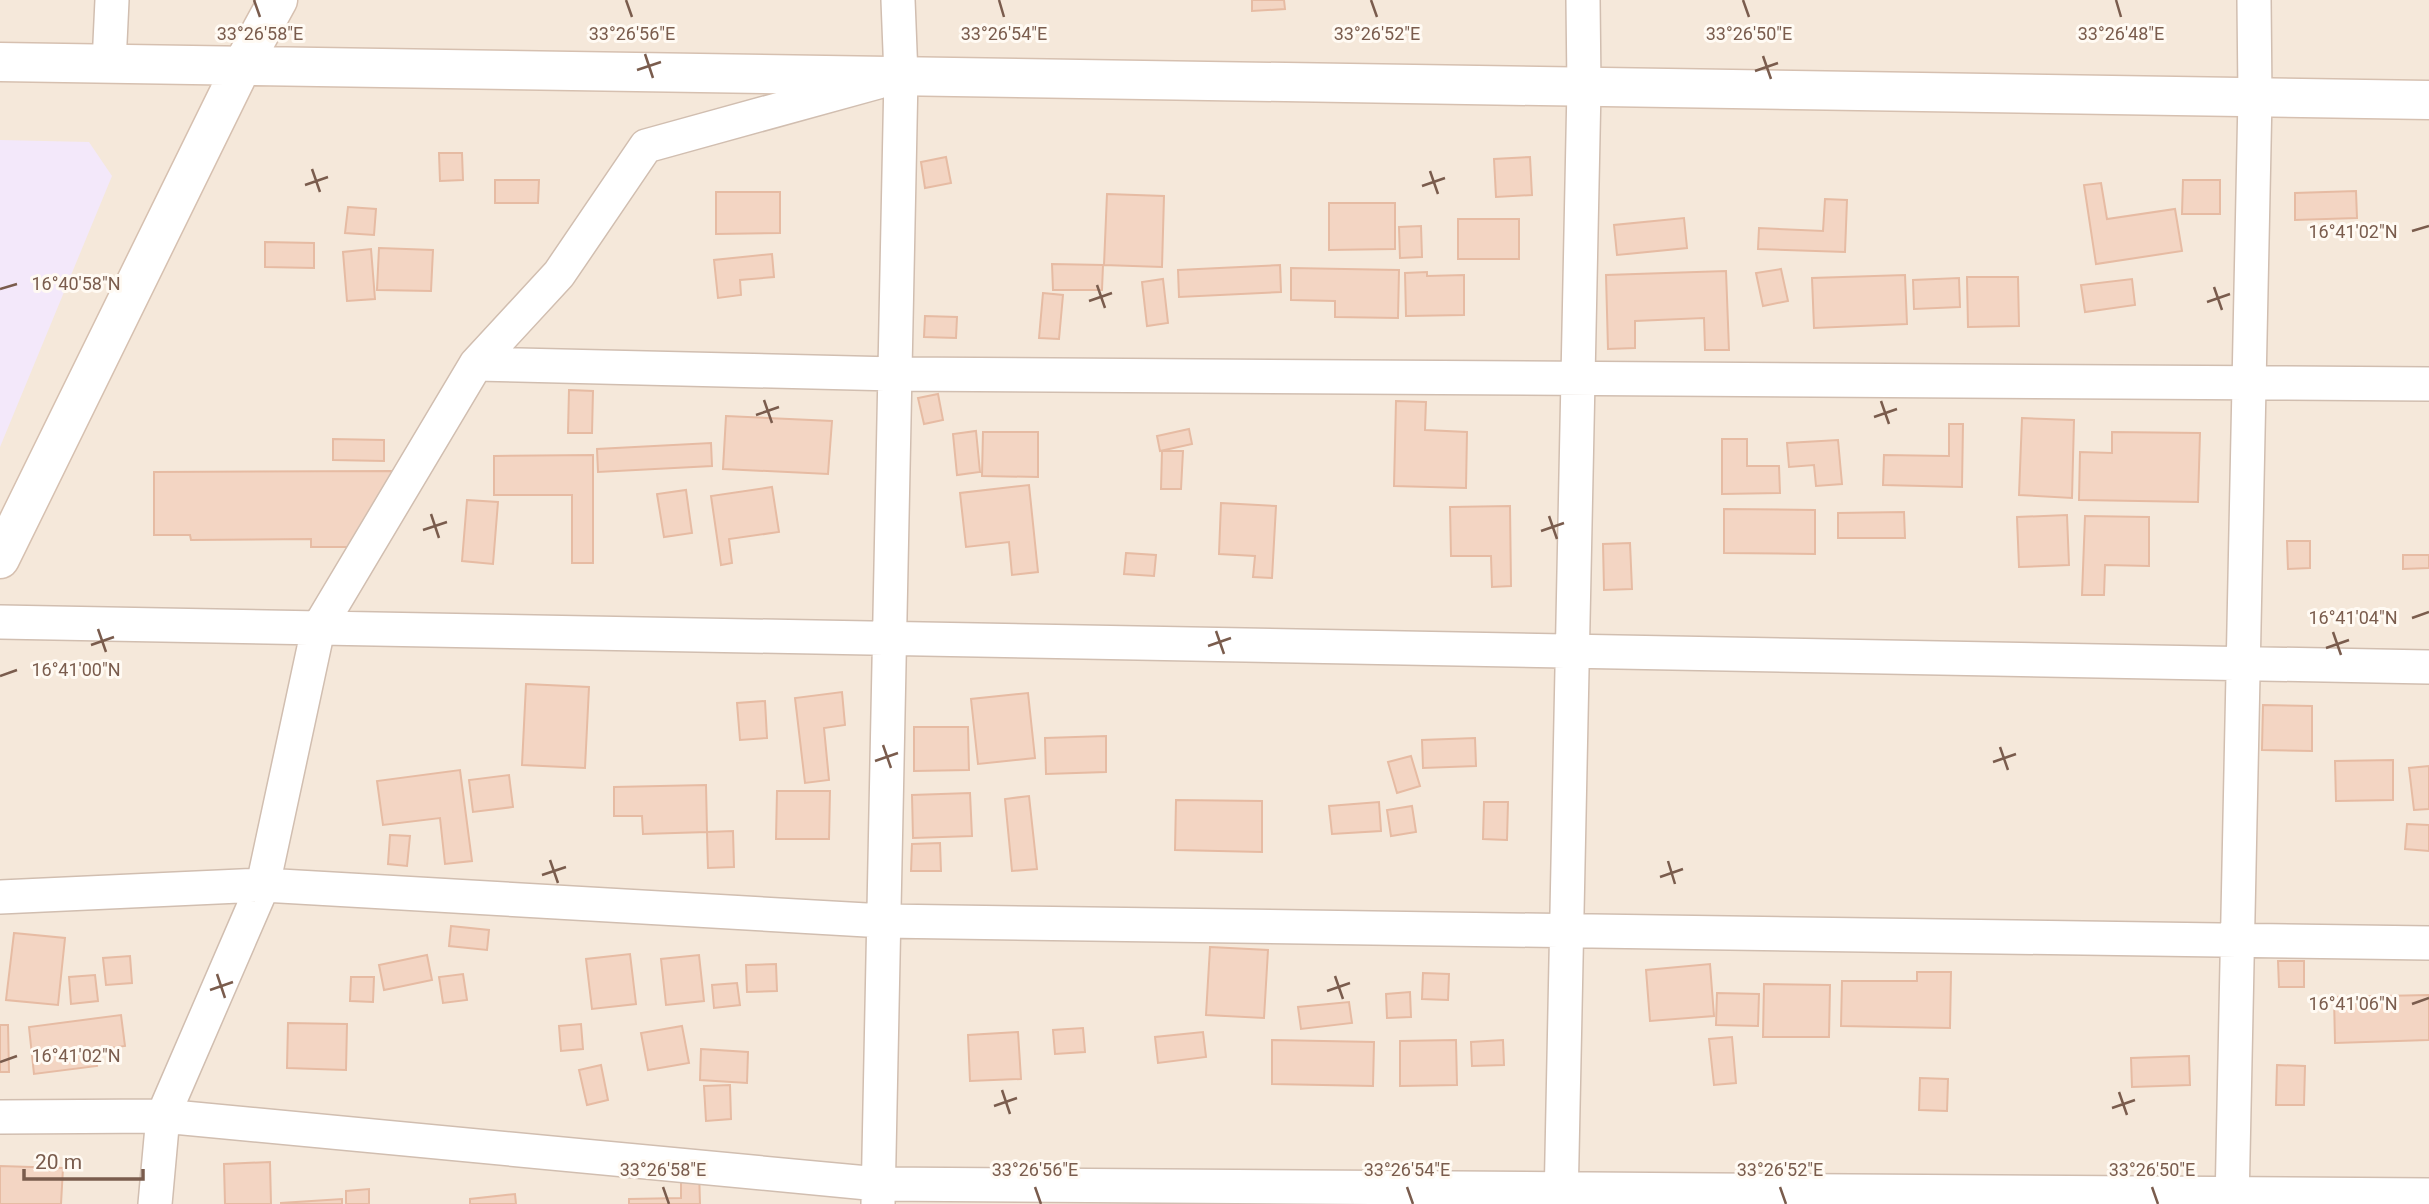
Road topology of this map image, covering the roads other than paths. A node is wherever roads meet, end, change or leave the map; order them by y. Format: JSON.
{"nodes":[{"id":1,"x":112,"y":0,"type":"edge"},
{"id":2,"x":278,"y":0,"type":"edge"},
{"id":3,"x":898,"y":0,"type":"edge"},
{"id":4,"x":1583,"y":0,"type":"edge"},
{"id":5,"x":2254,"y":0,"type":"edge"},
{"id":6,"x":0,"y":62,"type":"edge"},
{"id":7,"x":109,"y":64,"type":"junction"},
{"id":8,"x":242,"y":66,"type":"junction"},
{"id":9,"x":901,"y":76,"type":"junction"},
{"id":10,"x":1584,"y":87,"type":"junction"},
{"id":11,"x":2255,"y":97,"type":"junction"},
{"id":12,"x":2429,"y":100,"type":"edge"},
{"id":13,"x":476,"y":363,"type":"junction"},
{"id":14,"x":895,"y":374,"type":"junction"},
{"id":15,"x":1578,"y":379,"type":"junction"},
{"id":16,"x":2249,"y":383,"type":"junction"},
{"id":17,"x":2429,"y":384,"type":"edge"},
{"id":18,"x":0,"y":559,"type":"edge"},
{"id":19,"x":0,"y":622,"type":"edge"},
{"id":20,"x":317,"y":629,"type":"junction"},
{"id":21,"x":890,"y":638,"type":"junction"},
{"id":22,"x":1572,"y":651,"type":"junction"},
{"id":23,"x":2243,"y":663,"type":"junction"},
{"id":24,"x":2429,"y":667,"type":"edge"},
{"id":25,"x":263,"y":885,"type":"junction"},
{"id":26,"x":0,"y":897,"type":"edge"},
{"id":27,"x":884,"y":921,"type":"junction"},
{"id":28,"x":1566,"y":930,"type":"junction"},
{"id":29,"x":2238,"y":940,"type":"junction"},
{"id":30,"x":2429,"y":943,"type":"edge"},
{"id":31,"x":163,"y":1116,"type":"junction"},
{"id":32,"x":0,"y":1117,"type":"edge"},
{"id":33,"x":878,"y":1194,"type":"edge"},
{"id":34,"x":2429,"y":1195,"type":"edge"},
{"id":35,"x":1561,"y":1196,"type":"edge"},
{"id":36,"x":2232,"y":1199,"type":"edge"},
{"id":37,"x":155,"y":1204,"type":"edge"}],
"edges":[{"from":1,"to":7,"type":"street"},
{"from":2,"to":8,"type":"main road"},
{"from":3,"to":9,"type":"street"},
{"from":4,"to":10,"type":"street"},
{"from":5,"to":11,"type":"street"},
{"from":6,"to":7,"type":"main road"},
{"from":7,"to":8,"type":"main road"},
{"from":8,"to":9,"type":"main road"},
{"from":8,"to":18,"type":"main road"},
{"from":9,"to":10,"type":"main road"},
{"from":9,"to":13,"type":"street"},
{"from":9,"to":14,"type":"street"},
{"from":10,"to":11,"type":"main road"},
{"from":10,"to":15,"type":"street"},
{"from":11,"to":12,"type":"main road"},
{"from":11,"to":16,"type":"street"},
{"from":13,"to":14,"type":"street"},
{"from":13,"to":20,"type":"street"},
{"from":14,"to":15,"type":"street"},
{"from":14,"to":21,"type":"street"},
{"from":15,"to":16,"type":"street"},
{"from":15,"to":22,"type":"street"},
{"from":16,"to":17,"type":"street"},
{"from":16,"to":23,"type":"street"},
{"from":19,"to":20,"type":"street"},
{"from":20,"to":21,"type":"street"},
{"from":20,"to":25,"type":"street"},
{"from":21,"to":22,"type":"street"},
{"from":21,"to":27,"type":"street"},
{"from":22,"to":23,"type":"street"},
{"from":22,"to":28,"type":"street"},
{"from":23,"to":24,"type":"street"},
{"from":23,"to":29,"type":"street"},
{"from":25,"to":26,"type":"street"},
{"from":25,"to":27,"type":"street"},
{"from":25,"to":31,"type":"street"},
{"from":27,"to":28,"type":"street"},
{"from":27,"to":33,"type":"street"},
{"from":28,"to":29,"type":"street"},
{"from":28,"to":35,"type":"street"},
{"from":29,"to":30,"type":"street"},
{"from":29,"to":36,"type":"street"},
{"from":31,"to":32,"type":"street"},
{"from":31,"to":33,"type":"street"},
{"from":31,"to":37,"type":"street"},
{"from":33,"to":35,"type":"street"},
{"from":34,"to":36,"type":"street"},
{"from":35,"to":36,"type":"street"}]}
